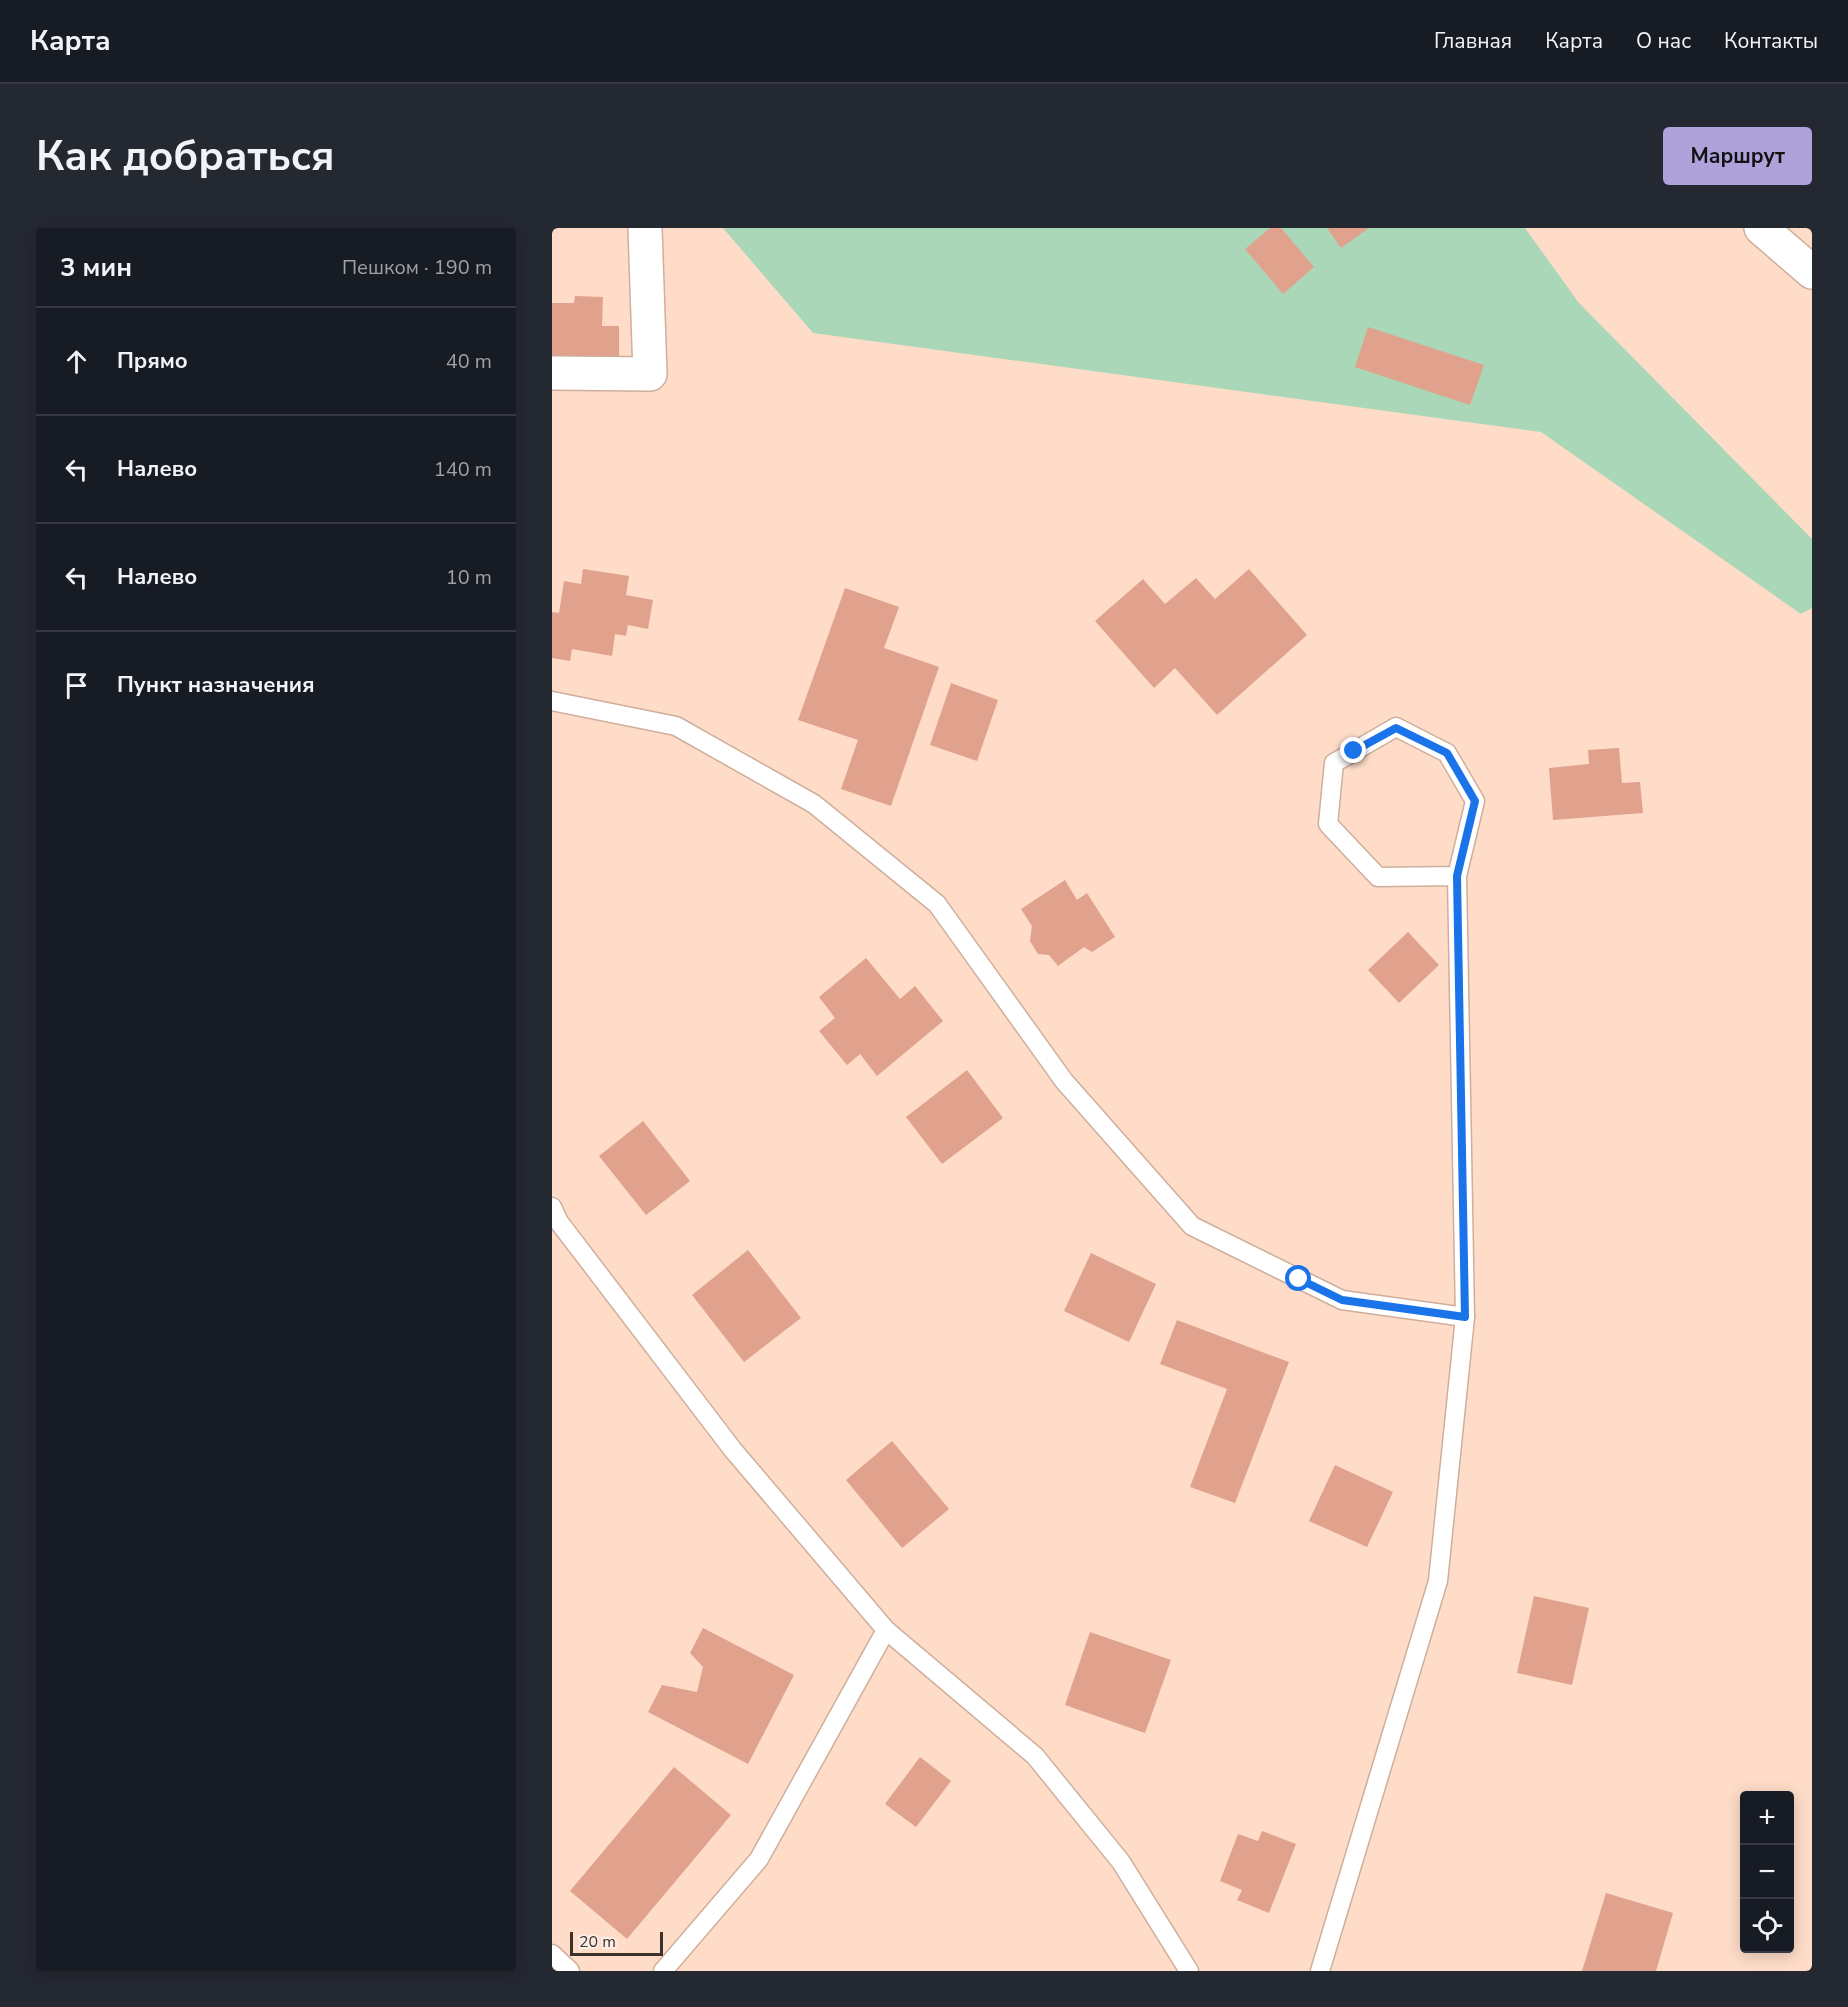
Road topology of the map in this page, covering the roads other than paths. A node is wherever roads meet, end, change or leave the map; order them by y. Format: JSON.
{"nodes":[{"id":1,"x":645,"y":228,"type":"edge"},
{"id":2,"x":1761,"y":228,"type":"edge"},
{"id":3,"x":1812,"y":272,"type":"edge"},
{"id":4,"x":552,"y":373,"type":"edge"},
{"id":5,"x":552,"y":701,"type":"edge"},
{"id":6,"x":1457,"y":876,"type":"junction"},
{"id":7,"x":552,"y":1207,"type":"edge"},
{"id":8,"x":1465,"y":1317,"type":"junction"},
{"id":9,"x":886,"y":1630,"type":"junction"},
{"id":10,"x":552,"y":1954,"type":"edge"},
{"id":11,"x":570,"y":1971,"type":"edge"},
{"id":12,"x":663,"y":1971,"type":"edge"},
{"id":13,"x":1189,"y":1971,"type":"edge"},
{"id":14,"x":1320,"y":1971,"type":"edge"}],
"edges":[{"from":1,"to":4,"type":"street"},
{"from":2,"to":3,"type":"street"},
{"from":5,"to":8,"type":"lane"},
{"from":6,"to":6,"type":"lane"},
{"from":6,"to":8,"type":"lane"},
{"from":7,"to":9,"type":"lane"},
{"from":8,"to":14,"type":"lane"},
{"from":9,"to":12,"type":"lane"},
{"from":9,"to":13,"type":"lane"},
{"from":10,"to":11,"type":"lane"}]}
